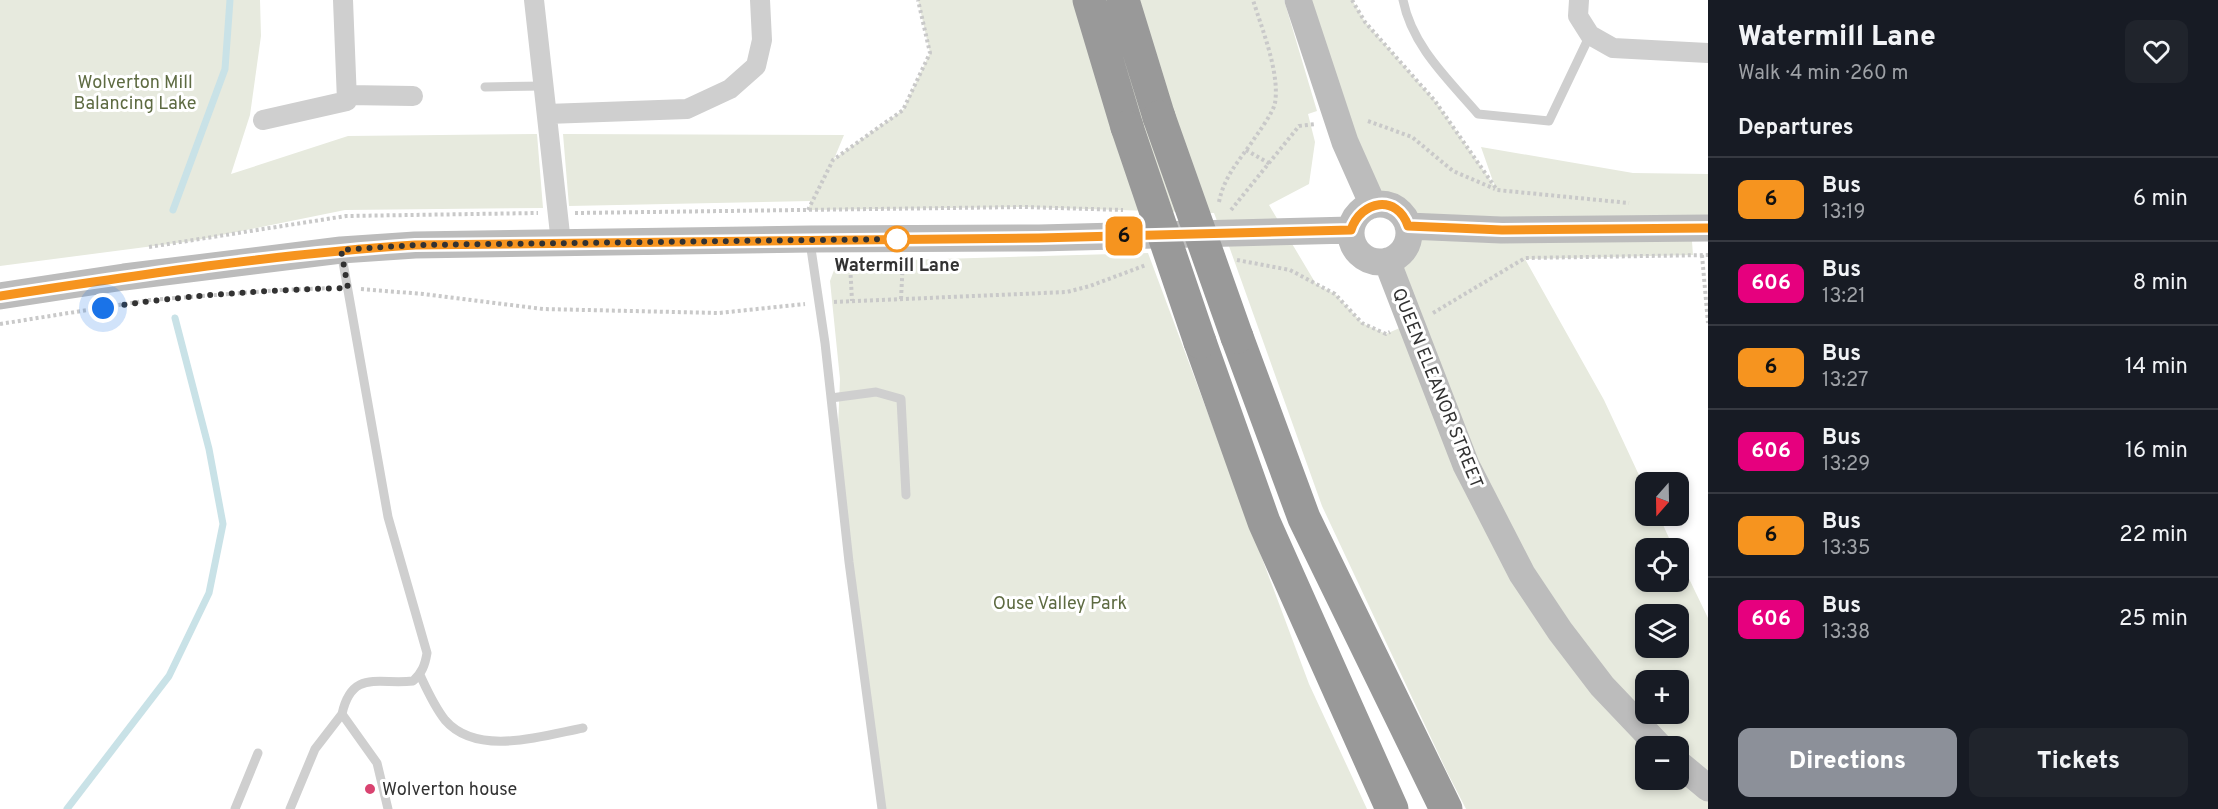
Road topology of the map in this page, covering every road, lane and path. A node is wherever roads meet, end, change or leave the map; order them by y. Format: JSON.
{"nodes":[{"id":1,"x":343,"y":0,"type":"edge"},
{"id":2,"x":534,"y":0,"type":"edge"},
{"id":3,"x":760,"y":0,"type":"edge"},
{"id":4,"x":918,"y":0,"type":"edge"},
{"id":5,"x":1089,"y":0,"type":"edge"},
{"id":6,"x":1123,"y":0,"type":"edge"},
{"id":7,"x":1253,"y":0,"type":"edge"},
{"id":8,"x":1298,"y":0,"type":"edge"},
{"id":9,"x":1352,"y":0,"type":"edge"},
{"id":10,"x":1403,"y":0,"type":"edge"},
{"id":11,"x":1579,"y":0,"type":"edge"},
{"id":12,"x":1590,"y":35,"type":"junction"},
{"id":13,"x":1708,"y":53,"type":"edge"},
{"id":14,"x":544,"y":86,"type":"junction"},
{"id":15,"x":485,"y":87,"type":"dead end"},
{"id":16,"x":346,"y":95,"type":"junction"},
{"id":17,"x":413,"y":96,"type":"dead end"},
{"id":18,"x":547,"y":114,"type":"junction"},
{"id":19,"x":263,"y":120,"type":"dead end"},
{"id":20,"x":1368,"y":121,"type":"dead end"},
{"id":21,"x":1318,"y":124,"type":"dead end"},
{"id":22,"x":1246,"y":150,"type":"junction"},
{"id":23,"x":1270,"y":164,"type":"junction"},
{"id":24,"x":1497,"y":190,"type":"junction"},
{"id":25,"x":1636,"y":204,"type":"dead end"},
{"id":26,"x":1218,"y":205,"type":"dead end"},
{"id":27,"x":1373,"y":205,"type":"junction"},
{"id":28,"x":808,"y":210,"type":"dead end"},
{"id":29,"x":1228,"y":213,"type":"dead end"},
{"id":30,"x":1408,"y":226,"type":"junction"},
{"id":31,"x":1699,"y":228,"type":"edge"},
{"id":32,"x":1351,"y":230,"type":"junction"},
{"id":33,"x":810,"y":239,"type":"junction"},
{"id":34,"x":561,"y":243,"type":"junction"},
{"id":35,"x":341,"y":250,"type":"junction"},
{"id":36,"x":1693,"y":255,"type":"junction"},
{"id":37,"x":1702,"y":255,"type":"junction"},
{"id":38,"x":1708,"y":255,"type":"edge"},
{"id":39,"x":903,"y":260,"type":"dead end"},
{"id":40,"x":1239,"y":260,"type":"dead end"},
{"id":41,"x":1387,"y":261,"type":"junction"},
{"id":42,"x":1151,"y":263,"type":"dead end"},
{"id":43,"x":348,"y":288,"type":"junction"},
{"id":44,"x":0,"y":296,"type":"edge"},
{"id":45,"x":901,"y":299,"type":"junction"},
{"id":46,"x":818,"y":302,"type":"junction"},
{"id":47,"x":1411,"y":323,"type":"junction"},
{"id":48,"x":1708,"y":323,"type":"edge"},
{"id":49,"x":0,"y":324,"type":"edge"},
{"id":50,"x":831,"y":398,"type":"junction"},
{"id":51,"x":906,"y":495,"type":"dead end"},
{"id":52,"x":420,"y":675,"type":"junction"},
{"id":53,"x":342,"y":714,"type":"junction"},
{"id":54,"x":583,"y":728,"type":"dead end"},
{"id":55,"x":1650,"y":736,"type":"edge"},
{"id":56,"x":258,"y":753,"type":"dead end"},
{"id":57,"x":1689,"y":772,"type":"edge"},
{"id":58,"x":1708,"y":788,"type":"edge"},
{"id":59,"x":235,"y":809,"type":"edge"},
{"id":60,"x":290,"y":809,"type":"edge"},
{"id":61,"x":388,"y":809,"type":"edge"},
{"id":62,"x":882,"y":809,"type":"edge"},
{"id":63,"x":1392,"y":809,"type":"edge"},
{"id":64,"x":1446,"y":809,"type":"edge"}],
"edges":[{"from":1,"to":16,"type":"street"},
{"from":2,"to":14,"type":"street"},
{"from":3,"to":18,"type":"street"},
{"from":4,"to":28,"type":"path"},
{"from":5,"to":63,"type":"highway","bridge":true},
{"from":6,"to":64,"type":"highway","bridge":true},
{"from":7,"to":22,"type":"path"},
{"from":8,"to":27,"type":"street"},
{"from":9,"to":24,"type":"path"},
{"from":10,"to":12,"type":"lane"},
{"from":11,"to":12,"type":"street"},
{"from":12,"to":13,"type":"street"},
{"from":14,"to":15,"type":"lane"},
{"from":14,"to":18,"type":"street"},
{"from":16,"to":17,"type":"street"},
{"from":16,"to":19,"type":"street"},
{"from":18,"to":34,"type":"street"},
{"from":20,"to":24,"type":"path"},
{"from":21,"to":23,"type":"path"},
{"from":22,"to":23,"type":"path"},
{"from":22,"to":26,"type":"path"},
{"from":23,"to":29,"type":"path"},
{"from":24,"to":25,"type":"path"},
{"from":27,"to":30,"type":"street"},
{"from":27,"to":32,"type":"street"},
{"from":30,"to":31,"type":"street"},
{"from":30,"to":41,"type":"street"},
{"from":31,"to":36,"type":"path"},
{"from":32,"to":33,"type":"street"},
{"from":32,"to":41,"type":"street"},
{"from":33,"to":34,"type":"street"},
{"from":33,"to":46,"type":"lane"},
{"from":34,"to":35,"type":"street"},
{"from":35,"to":43,"type":"lane"},
{"from":35,"to":44,"type":"street"},
{"from":36,"to":37,"type":"path"},
{"from":36,"to":47,"type":"path"},
{"from":37,"to":38,"type":"path"},
{"from":37,"to":48,"type":"path"},
{"from":39,"to":45,"type":"path"},
{"from":40,"to":47,"type":"path"},
{"from":41,"to":47,"type":"street","name":"QUEEN ELEANOR STREET"},
{"from":42,"to":45,"type":"path"},
{"from":43,"to":46,"type":"path"},
{"from":43,"to":49,"type":"path"},
{"from":43,"to":52,"type":"lane"},
{"from":45,"to":46,"type":"path"},
{"from":46,"to":50,"type":"lane"},
{"from":47,"to":55,"type":"street","name":"QUEEN ELEANOR STREET"},
{"from":50,"to":51,"type":"lane"},
{"from":50,"to":62,"type":"lane"},
{"from":52,"to":53,"type":"lane"},
{"from":52,"to":54,"type":"lane"},
{"from":53,"to":60,"type":"lane"},
{"from":53,"to":61,"type":"lane"},
{"from":56,"to":59,"type":"lane"},
{"from":57,"to":58,"type":"street"}]}
